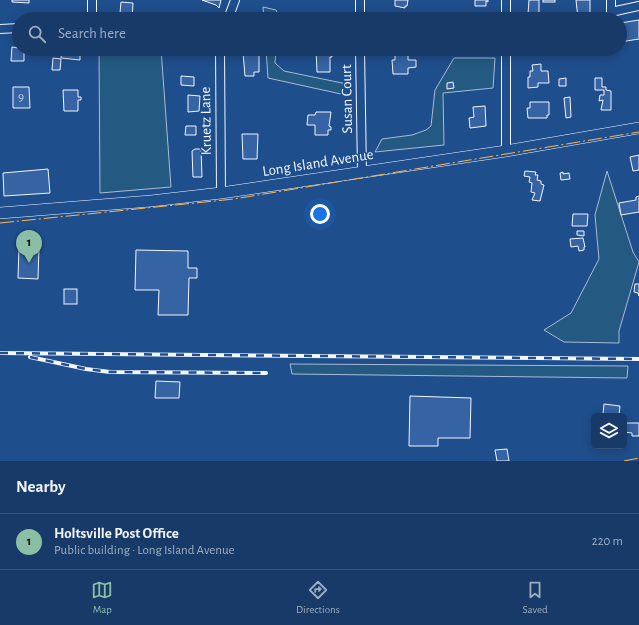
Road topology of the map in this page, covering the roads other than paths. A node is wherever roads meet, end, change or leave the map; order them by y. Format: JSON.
{"nodes":[{"id":1,"x":92,"y":0,"type":"edge"},
{"id":2,"x":235,"y":0,"type":"edge"},
{"id":3,"x":360,"y":0,"type":"edge"},
{"id":4,"x":506,"y":0,"type":"edge"},
{"id":5,"x":611,"y":0,"type":"edge"},
{"id":6,"x":639,"y":6,"type":"edge"},
{"id":7,"x":92,"y":12,"type":"edge"},
{"id":8,"x":231,"y":12,"type":"edge"},
{"id":9,"x":360,"y":12,"type":"edge"},
{"id":10,"x":506,"y":12,"type":"edge"},
{"id":11,"x":12,"y":28,"type":"edge"},
{"id":12,"x":0,"y":29,"type":"edge"},
{"id":13,"x":220,"y":56,"type":"edge"},
{"id":14,"x":360,"y":56,"type":"edge"},
{"id":15,"x":506,"y":56,"type":"edge"},
{"id":16,"x":639,"y":128,"type":"edge"},
{"id":17,"x":506,"y":151,"type":"junction"},
{"id":18,"x":362,"y":172,"type":"junction"},
{"id":19,"x":221,"y":193,"type":"junction"},
{"id":20,"x":0,"y":213,"type":"edge"}],
"edges":[{"from":1,"to":7,"type":"street"},
{"from":2,"to":8,"type":"street"},
{"from":3,"to":9,"type":"street"},
{"from":4,"to":10,"type":"street"},
{"from":5,"to":6,"type":"street"},
{"from":11,"to":12,"type":"street"},
{"from":13,"to":19,"type":"street","name":"Kruetz Lane"},
{"from":14,"to":18,"type":"street","name":"Susan Court"},
{"from":15,"to":17,"type":"street"},
{"from":16,"to":17,"type":"street","name":"Long Island Avenue"},
{"from":17,"to":18,"type":"street","name":"Long Island Avenue"},
{"from":18,"to":19,"type":"street","name":"Long Island Avenue"},
{"from":19,"to":20,"type":"street","name":"Long Island Avenue"}]}
